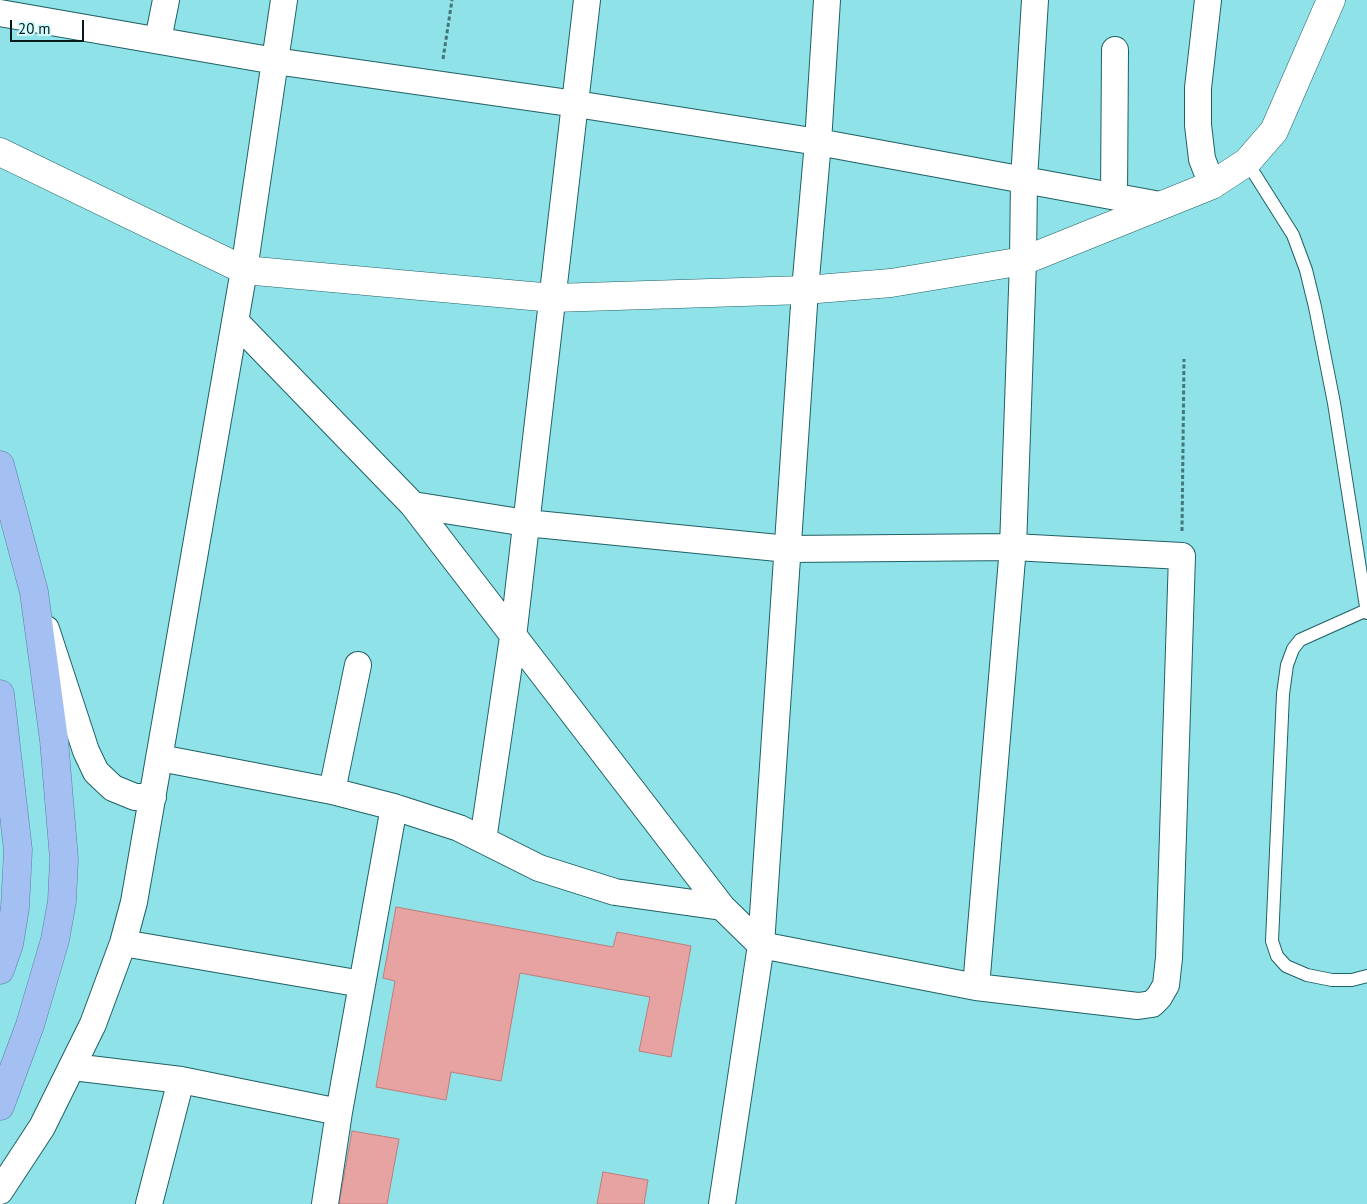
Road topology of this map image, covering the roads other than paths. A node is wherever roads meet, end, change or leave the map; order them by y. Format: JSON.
{"nodes":[{"id":1,"x":166,"y":0,"type":"edge"},
{"id":2,"x":284,"y":0,"type":"edge"},
{"id":3,"x":587,"y":0,"type":"edge"},
{"id":4,"x":827,"y":0,"type":"edge"},
{"id":5,"x":1035,"y":0,"type":"edge"},
{"id":6,"x":1208,"y":0,"type":"edge"},
{"id":7,"x":1331,"y":0,"type":"edge"},
{"id":8,"x":0,"y":13,"type":"edge"},
{"id":9,"x":158,"y":40,"type":"junction"},
{"id":10,"x":1114,"y":50,"type":"dead end"},
{"id":11,"x":275,"y":61,"type":"junction"},
{"id":12,"x":576,"y":104,"type":"junction"},
{"id":13,"x":818,"y":142,"type":"junction"},
{"id":14,"x":0,"y":152,"type":"edge"},
{"id":15,"x":1247,"y":162,"type":"junction"},
{"id":16,"x":1024,"y":179,"type":"junction"},
{"id":17,"x":1212,"y":185,"type":"junction"},
{"id":18,"x":1114,"y":196,"type":"junction"},
{"id":19,"x":1160,"y":205,"type":"junction"},
{"id":20,"x":1023,"y":262,"type":"junction"},
{"id":21,"x":244,"y":270,"type":"junction"},
{"id":22,"x":804,"y":290,"type":"junction"},
{"id":23,"x":553,"y":298,"type":"junction"},
{"id":24,"x":235,"y":321,"type":"junction"},
{"id":25,"x":0,"y":464,"type":"edge"},
{"id":26,"x":413,"y":505,"type":"junction"},
{"id":27,"x":526,"y":523,"type":"junction"},
{"id":28,"x":1013,"y":547,"type":"junction"},
{"id":29,"x":788,"y":549,"type":"junction"},
{"id":30,"x":34,"y":592,"type":"junction"},
{"id":31,"x":1367,"y":612,"type":"edge"},
{"id":32,"x":513,"y":637,"type":"junction"},
{"id":33,"x":358,"y":665,"type":"dead end"},
{"id":34,"x":0,"y":694,"type":"edge"},
{"id":35,"x":160,"y":758,"type":"junction"},
{"id":36,"x":332,"y":792,"type":"junction"},
{"id":37,"x":153,"y":797,"type":"junction"},
{"id":38,"x":394,"y":807,"type":"junction"},
{"id":39,"x":483,"y":840,"type":"junction"},
{"id":40,"x":722,"y":907,"type":"junction"},
{"id":41,"x":122,"y":943,"type":"junction"},
{"id":42,"x":761,"y":946,"type":"junction"},
{"id":43,"x":0,"y":970,"type":"edge"},
{"id":44,"x":1367,"y":976,"type":"edge"},
{"id":45,"x":362,"y":984,"type":"junction"},
{"id":46,"x":976,"y":986,"type":"junction"},
{"id":47,"x":73,"y":1067,"type":"junction"},
{"id":48,"x":181,"y":1080,"type":"junction"},
{"id":49,"x":0,"y":1106,"type":"edge"},
{"id":50,"x":339,"y":1112,"type":"junction"},
{"id":51,"x":0,"y":1191,"type":"edge"},
{"id":52,"x":149,"y":1204,"type":"edge"},
{"id":53,"x":325,"y":1204,"type":"edge"},
{"id":54,"x":722,"y":1204,"type":"edge"}],
"edges":[{"from":1,"to":9,"type":"street"},
{"from":2,"to":11,"type":"street"},
{"from":3,"to":12,"type":"street"},
{"from":4,"to":13,"type":"street"},
{"from":5,"to":16,"type":"street"},
{"from":6,"to":17,"type":"street"},
{"from":7,"to":15,"type":"street"},
{"from":8,"to":9,"type":"street"},
{"from":9,"to":11,"type":"street"},
{"from":10,"to":18,"type":"street"},
{"from":11,"to":12,"type":"street"},
{"from":11,"to":21,"type":"street"},
{"from":12,"to":13,"type":"street"},
{"from":12,"to":23,"type":"street"},
{"from":13,"to":16,"type":"street"},
{"from":13,"to":22,"type":"street"},
{"from":14,"to":21,"type":"street"},
{"from":15,"to":17,"type":"street"},
{"from":15,"to":31,"type":"lane"},
{"from":16,"to":18,"type":"street"},
{"from":16,"to":20,"type":"street"},
{"from":17,"to":19,"type":"street"},
{"from":18,"to":19,"type":"street"},
{"from":19,"to":20,"type":"street"},
{"from":20,"to":22,"type":"street"},
{"from":20,"to":28,"type":"street"},
{"from":21,"to":23,"type":"street"},
{"from":21,"to":24,"type":"street"},
{"from":22,"to":23,"type":"street"},
{"from":22,"to":29,"type":"street"},
{"from":23,"to":27,"type":"street"},
{"from":24,"to":26,"type":"street"},
{"from":24,"to":35,"type":"street"},
{"from":25,"to":30,"type":"highway"},
{"from":26,"to":27,"type":"street"},
{"from":26,"to":32,"type":"street"},
{"from":27,"to":29,"type":"street"},
{"from":27,"to":32,"type":"street"},
{"from":28,"to":29,"type":"street"},
{"from":28,"to":46,"type":"street"},
{"from":28,"to":46,"type":"street"},
{"from":29,"to":42,"type":"street"},
{"from":30,"to":37,"type":"street"},
{"from":30,"to":49,"type":"highway"},
{"from":31,"to":44,"type":"lane"},
{"from":32,"to":39,"type":"street"},
{"from":32,"to":40,"type":"street"},
{"from":33,"to":36,"type":"street"},
{"from":34,"to":43,"type":"highway"},
{"from":35,"to":36,"type":"street"},
{"from":35,"to":37,"type":"street"},
{"from":36,"to":38,"type":"street"},
{"from":37,"to":41,"type":"street"},
{"from":38,"to":39,"type":"street"},
{"from":38,"to":45,"type":"street"},
{"from":39,"to":40,"type":"street"},
{"from":40,"to":42,"type":"street"},
{"from":41,"to":45,"type":"street"},
{"from":41,"to":47,"type":"street"},
{"from":42,"to":46,"type":"street"},
{"from":42,"to":54,"type":"street"},
{"from":45,"to":50,"type":"street"},
{"from":47,"to":48,"type":"street"},
{"from":47,"to":51,"type":"street"},
{"from":48,"to":50,"type":"street"},
{"from":48,"to":52,"type":"street"},
{"from":50,"to":53,"type":"street"}]}
